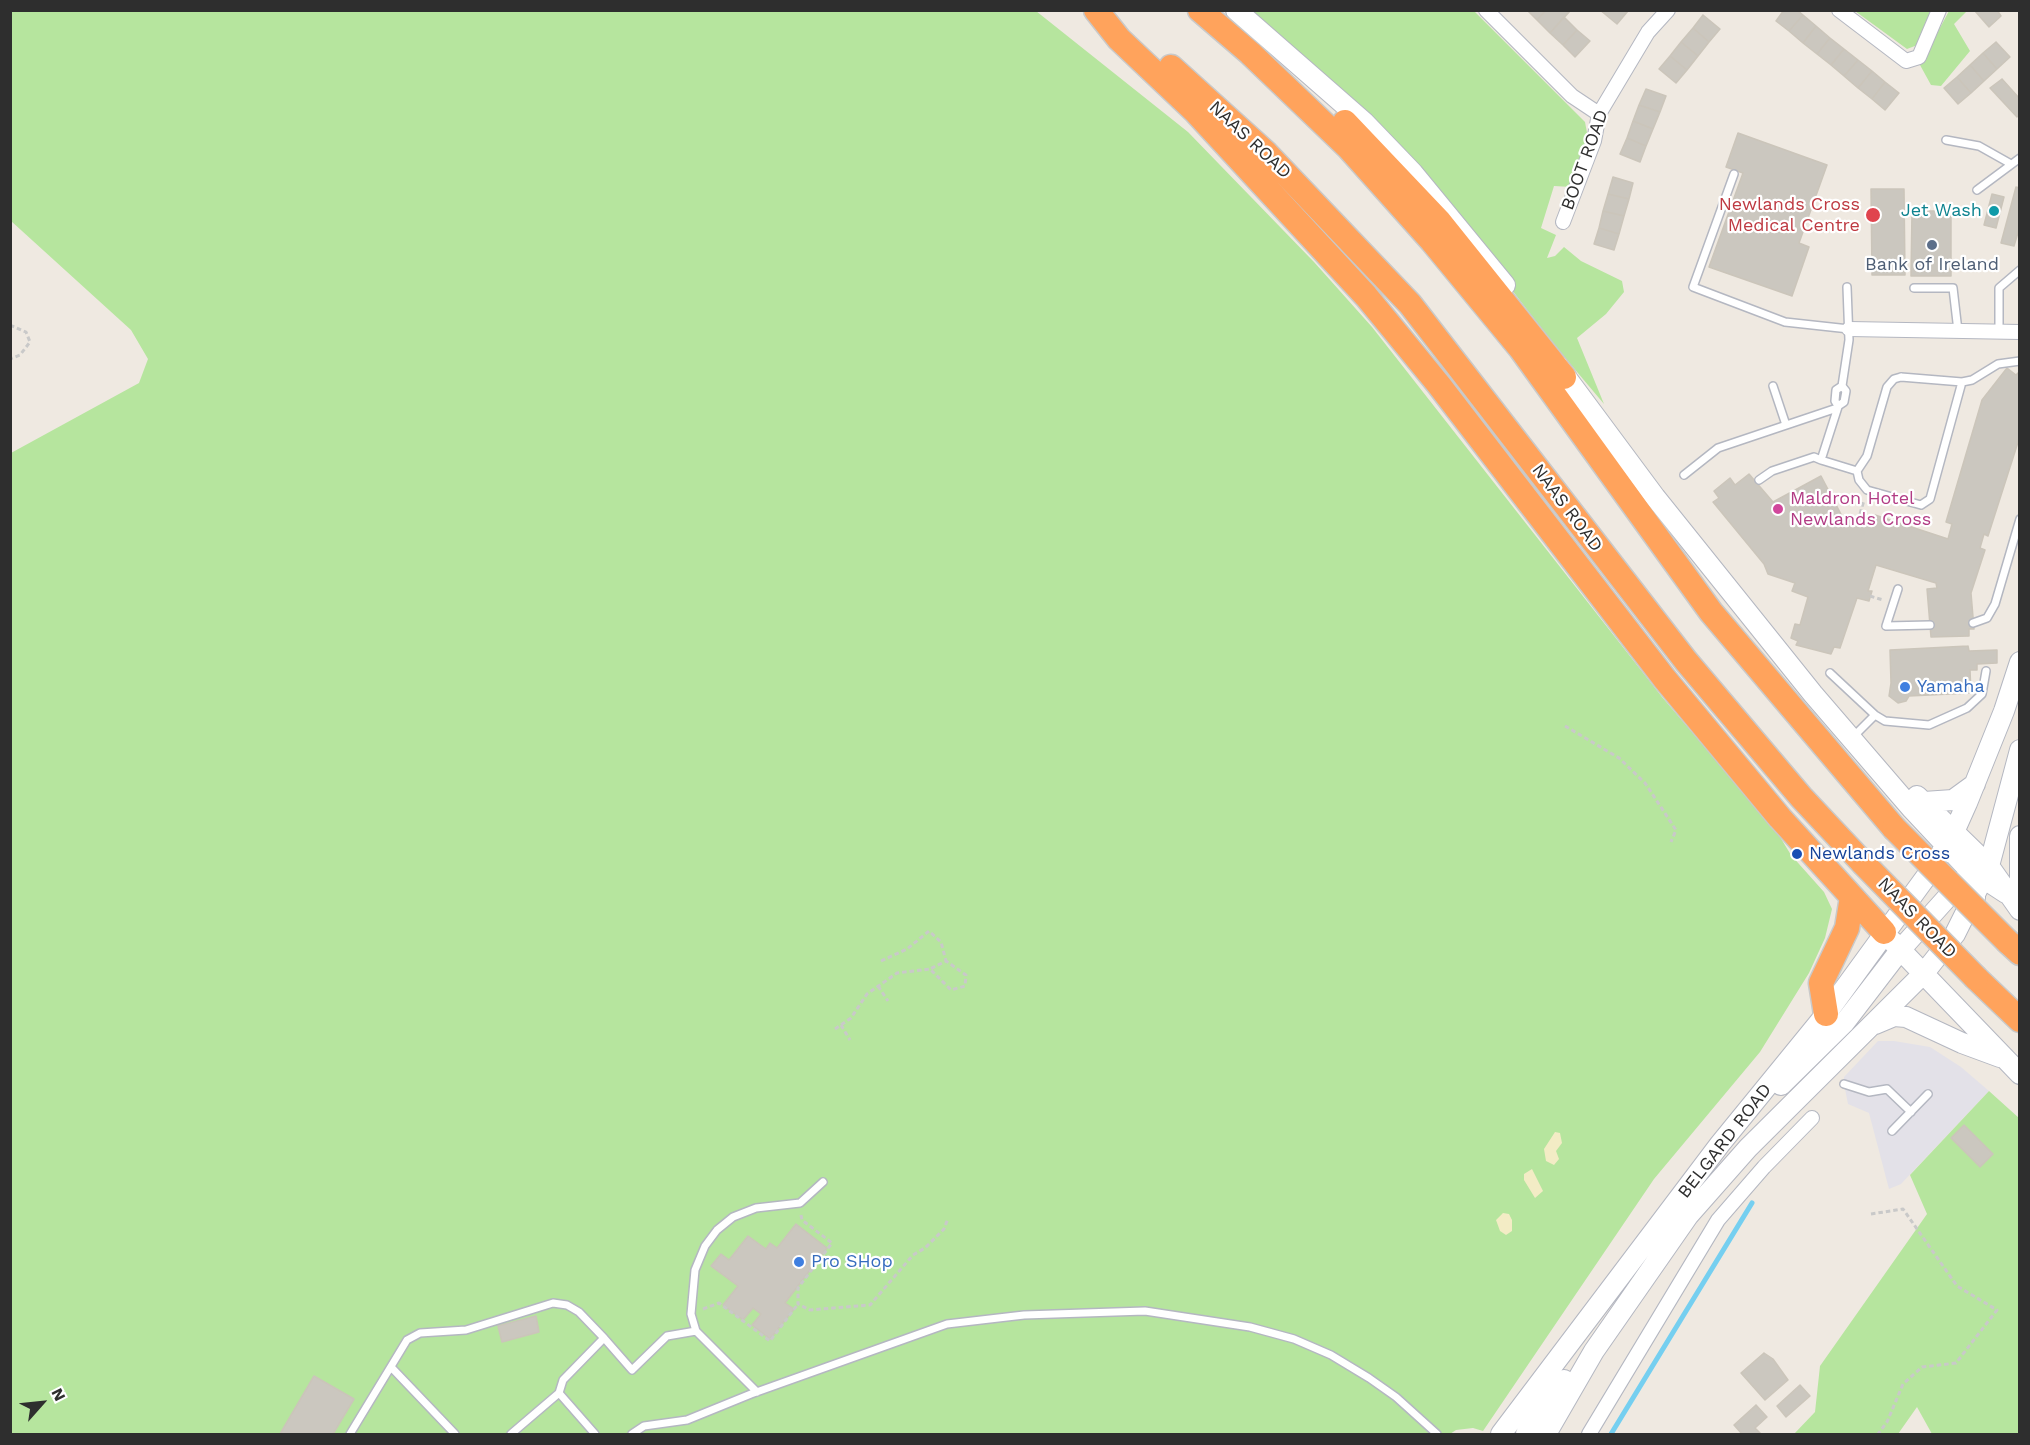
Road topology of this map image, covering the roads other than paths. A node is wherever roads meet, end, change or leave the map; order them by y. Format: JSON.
{"nodes":[{"id":1,"x":1098,"y":10,"type":"edge"},
{"id":2,"x":1200,"y":10,"type":"edge"},
{"id":3,"x":1216,"y":10,"type":"edge"},
{"id":4,"x":1236,"y":10,"type":"edge"},
{"id":5,"x":1486,"y":10,"type":"edge"},
{"id":6,"x":1668,"y":10,"type":"edge"},
{"id":7,"x":1839,"y":10,"type":"edge"},
{"id":8,"x":1940,"y":10,"type":"edge"},
{"id":9,"x":1599,"y":114,"type":"junction"},
{"id":10,"x":1946,"y":140,"type":"dead end"},
{"id":11,"x":2019,"y":158,"type":"edge"},
{"id":12,"x":2011,"y":164,"type":"junction"},
{"id":13,"x":1734,"y":174,"type":"dead end"},
{"id":14,"x":1977,"y":190,"type":"dead end"},
{"id":15,"x":1563,"y":222,"type":"dead end"},
{"id":16,"x":2019,"y":270,"type":"edge"},
{"id":17,"x":1847,"y":287,"type":"dead end"},
{"id":18,"x":1914,"y":288,"type":"dead end"},
{"id":19,"x":1849,"y":329,"type":"junction"},
{"id":20,"x":1958,"y":332,"type":"junction"},
{"id":21,"x":2000,"y":332,"type":"junction"},
{"id":22,"x":2019,"y":332,"type":"edge"},
{"id":23,"x":2019,"y":361,"type":"edge"},
{"id":24,"x":1564,"y":377,"type":"junction"},
{"id":25,"x":1962,"y":382,"type":"junction"},
{"id":26,"x":1773,"y":386,"type":"dead end"},
{"id":27,"x":1838,"y":407,"type":"junction"},
{"id":28,"x":1786,"y":425,"type":"junction"},
{"id":29,"x":1821,"y":460,"type":"junction"},
{"id":30,"x":1857,"y":471,"type":"junction"},
{"id":31,"x":1684,"y":475,"type":"dead end"},
{"id":32,"x":1759,"y":480,"type":"dead end"},
{"id":33,"x":2019,"y":519,"type":"edge"},
{"id":34,"x":1898,"y":589,"type":"dead end"},
{"id":35,"x":1973,"y":622,"type":"dead end"},
{"id":36,"x":1930,"y":625,"type":"dead end"},
{"id":37,"x":2019,"y":662,"type":"edge"},
{"id":38,"x":1986,"y":671,"type":"dead end"},
{"id":39,"x":1830,"y":672,"type":"dead end"},
{"id":40,"x":1875,"y":715,"type":"junction"},
{"id":41,"x":1852,"y":738,"type":"junction"},
{"id":42,"x":2019,"y":750,"type":"edge"},
{"id":43,"x":1889,"y":779,"type":"junction"},
{"id":44,"x":1975,"y":784,"type":"junction"},
{"id":45,"x":1924,"y":802,"type":"junction"},
{"id":46,"x":2019,"y":836,"type":"edge"},
{"id":47,"x":1950,"y":838,"type":"junction"},
{"id":48,"x":1982,"y":874,"type":"junction"},
{"id":49,"x":2012,"y":888,"type":"edge"},
{"id":50,"x":1852,"y":897,"type":"junction"},
{"id":51,"x":2019,"y":910,"type":"edge"},
{"id":52,"x":1893,"y":941,"type":"junction"},
{"id":53,"x":2014,"y":947,"type":"edge"},
{"id":54,"x":1924,"y":973,"type":"junction"},
{"id":55,"x":1826,"y":1014,"type":"junction"},
{"id":56,"x":2019,"y":1020,"type":"edge"},
{"id":57,"x":1864,"y":1030,"type":"junction"},
{"id":58,"x":2004,"y":1059,"type":"junction"},
{"id":59,"x":2019,"y":1074,"type":"edge"},
{"id":60,"x":1844,"y":1084,"type":"dead end"},
{"id":61,"x":1928,"y":1094,"type":"dead end"},
{"id":62,"x":1911,"y":1112,"type":"junction"},
{"id":63,"x":1812,"y":1118,"type":"dead end"},
{"id":64,"x":1742,"y":1119,"type":"junction"},
{"id":65,"x":1892,"y":1131,"type":"dead end"},
{"id":66,"x":823,"y":1182,"type":"dead end"},
{"id":67,"x":696,"y":1331,"type":"junction"},
{"id":68,"x":604,"y":1338,"type":"junction"},
{"id":69,"x":1594,"y":1351,"type":"junction"},
{"id":70,"x":391,"y":1367,"type":"junction"},
{"id":71,"x":757,"y":1392,"type":"junction"},
{"id":72,"x":559,"y":1393,"type":"junction"},
{"id":73,"x":350,"y":1434,"type":"edge"},
{"id":74,"x":455,"y":1434,"type":"edge"},
{"id":75,"x":510,"y":1434,"type":"edge"},
{"id":76,"x":595,"y":1434,"type":"edge"},
{"id":77,"x":632,"y":1434,"type":"edge"},
{"id":78,"x":1437,"y":1434,"type":"edge"},
{"id":79,"x":1501,"y":1434,"type":"edge"},
{"id":80,"x":1526,"y":1434,"type":"edge"},
{"id":81,"x":1546,"y":1434,"type":"edge"},
{"id":82,"x":1589,"y":1434,"type":"edge"}],
"edges":[{"from":1,"to":50,"type":"highway"},
{"from":1,"to":56,"type":"highway","name":"NAAS ROAD","bridge":true},
{"from":2,"to":53,"type":"highway","bridge":true},
{"from":3,"to":24,"type":"highway"},
{"from":4,"to":24,"type":"main road"},
{"from":5,"to":9,"type":"street"},
{"from":6,"to":9,"type":"street","name":"BOOT ROAD"},
{"from":7,"to":8,"type":"street"},
{"from":9,"to":15,"type":"street","name":"BOOT ROAD"},
{"from":10,"to":12,"type":"lane"},
{"from":11,"to":12,"type":"lane"},
{"from":12,"to":14,"type":"lane"},
{"from":13,"to":19,"type":"lane"},
{"from":16,"to":21,"type":"lane"},
{"from":17,"to":19,"type":"lane"},
{"from":18,"to":20,"type":"lane"},
{"from":19,"to":20,"type":"street"},
{"from":19,"to":27,"type":"lane"},
{"from":20,"to":21,"type":"street"},
{"from":21,"to":22,"type":"street"},
{"from":23,"to":25,"type":"lane"},
{"from":24,"to":41,"type":"main road"},
{"from":25,"to":30,"type":"lane"},
{"from":25,"to":30,"type":"lane"},
{"from":26,"to":28,"type":"lane"},
{"from":27,"to":28,"type":"lane"},
{"from":27,"to":29,"type":"lane"},
{"from":28,"to":31,"type":"lane"},
{"from":29,"to":30,"type":"lane"},
{"from":29,"to":32,"type":"lane"},
{"from":33,"to":35,"type":"lane"},
{"from":34,"to":36,"type":"lane"},
{"from":37,"to":44,"type":"main road","name":"BELGARD ROAD"},
{"from":38,"to":40,"type":"lane"},
{"from":39,"to":40,"type":"lane"},
{"from":40,"to":41,"type":"lane"},
{"from":41,"to":43,"type":"main road"},
{"from":42,"to":48,"type":"main road"},
{"from":43,"to":45,"type":"main road"},
{"from":43,"to":47,"type":"main road"},
{"from":44,"to":45,"type":"main road"},
{"from":44,"to":47,"type":"main road","name":"BELGARD ROAD"},
{"from":45,"to":47,"type":"main road"},
{"from":46,"to":49,"type":"main road"},
{"from":47,"to":48,"type":"main road"},
{"from":47,"to":52,"type":"main road","name":"BELGARD ROAD"},
{"from":48,"to":49,"type":"main road"},
{"from":48,"to":52,"type":"main road"},
{"from":48,"to":54,"type":"main road","name":"BELGARD ROAD"},
{"from":49,"to":51,"type":"main road"},
{"from":50,"to":52,"type":"highway"},
{"from":50,"to":55,"type":"highway"},
{"from":52,"to":54,"type":"main road"},
{"from":52,"to":55,"type":"main road","name":"BELGARD ROAD"},
{"from":52,"to":64,"type":"main road"},
{"from":54,"to":57,"type":"main road","name":"BELGARD ROAD"},
{"from":54,"to":58,"type":"main road"},
{"from":55,"to":64,"type":"main road","name":"BELGARD ROAD"},
{"from":57,"to":58,"type":"main road"},
{"from":57,"to":69,"type":"main road","name":"BELGARD ROAD"},
{"from":58,"to":59,"type":"main road"},
{"from":60,"to":62,"type":"lane"},
{"from":61,"to":62,"type":"lane"},
{"from":62,"to":65,"type":"lane"},
{"from":63,"to":82,"type":"street"},
{"from":64,"to":79,"type":"main road","name":"BELGARD ROAD"},
{"from":66,"to":67,"type":"lane"},
{"from":67,"to":68,"type":"lane"},
{"from":67,"to":71,"type":"lane"},
{"from":68,"to":70,"type":"lane"},
{"from":68,"to":72,"type":"lane"},
{"from":69,"to":80,"type":"main road","name":"BELGARD ROAD"},
{"from":69,"to":81,"type":"main road","name":"BELGARD ROAD"},
{"from":70,"to":73,"type":"lane"},
{"from":70,"to":74,"type":"lane"},
{"from":71,"to":77,"type":"lane"},
{"from":71,"to":78,"type":"lane"},
{"from":72,"to":75,"type":"lane"},
{"from":72,"to":76,"type":"lane"}]}
